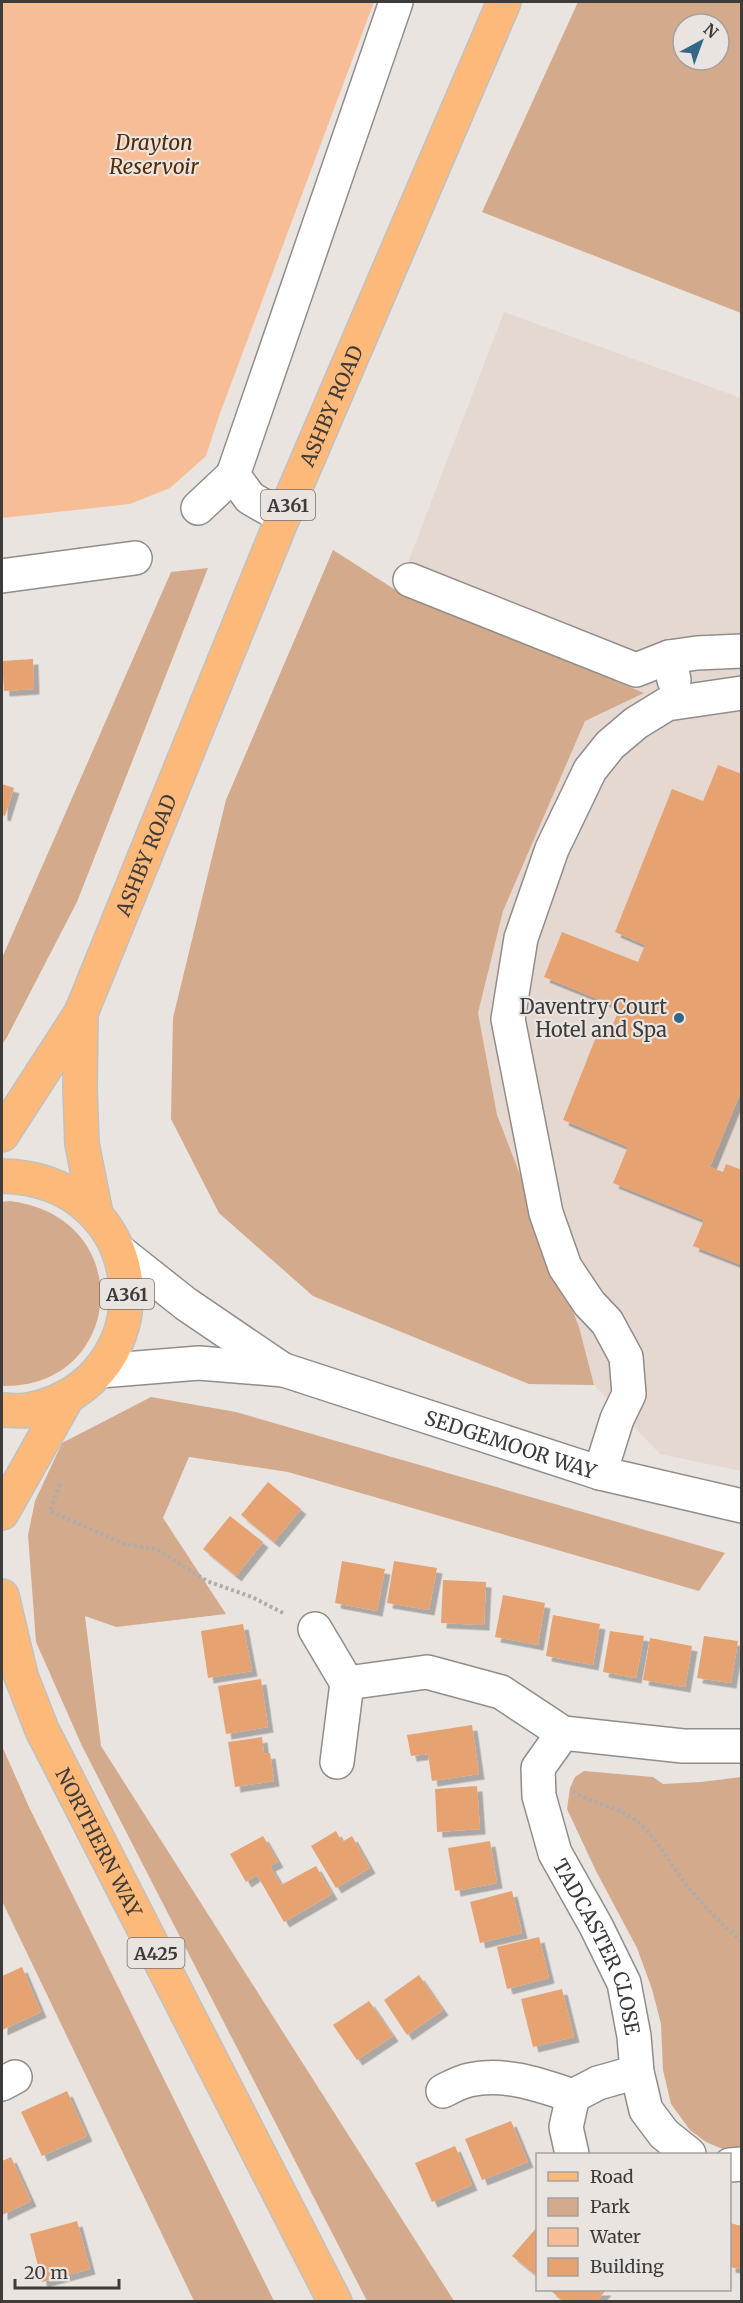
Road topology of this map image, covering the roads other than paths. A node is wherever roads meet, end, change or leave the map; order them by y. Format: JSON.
{"nodes":[{"id":1,"x":396,"y":2,"type":"edge"},
{"id":2,"x":504,"y":2,"type":"edge"},
{"id":3,"x":233,"y":475,"type":"junction"},
{"id":4,"x":198,"y":508,"type":"dead end"},
{"id":5,"x":283,"y":517,"type":"junction"},
{"id":6,"x":135,"y":558,"type":"dead end"},
{"id":7,"x":2,"y":576,"type":"edge"},
{"id":8,"x":410,"y":580,"type":"dead end"},
{"id":9,"x":741,"y":651,"type":"edge"},
{"id":10,"x":669,"y":657,"type":"junction"},
{"id":11,"x":741,"y":693,"type":"edge"},
{"id":12,"x":680,"y":702,"type":"junction"},
{"id":13,"x":81,"y":1012,"type":"junction"},
{"id":14,"x":2,"y":1135,"type":"edge"},
{"id":15,"x":2,"y":1176,"type":"edge"},
{"id":16,"x":96,"y":1214,"type":"junction"},
{"id":17,"x":119,"y":1251,"type":"junction"},
{"id":18,"x":284,"y":1370,"type":"junction"},
{"id":19,"x":100,"y":1371,"type":"junction"},
{"id":20,"x":67,"y":1398,"type":"junction"},
{"id":21,"x":2,"y":1410,"type":"edge"},
{"id":22,"x":600,"y":1473,"type":"junction"},
{"id":23,"x":741,"y":1506,"type":"edge"},
{"id":24,"x":2,"y":1513,"type":"edge"},
{"id":25,"x":2,"y":1596,"type":"edge"},
{"id":26,"x":315,"y":1629,"type":"road end"},
{"id":27,"x":347,"y":1683,"type":"junction"},
{"id":28,"x":563,"y":1733,"type":"junction"},
{"id":29,"x":741,"y":1746,"type":"edge"},
{"id":30,"x":337,"y":1762,"type":"dead end"},
{"id":31,"x":637,"y":2072,"type":"junction"},
{"id":32,"x":443,"y":2091,"type":"dead end"},
{"id":33,"x":573,"y":2096,"type":"junction"},
{"id":34,"x":572,"y":2153,"type":"edge"},
{"id":35,"x":688,"y":2153,"type":"edge"},
{"id":36,"x":335,"y":2301,"type":"edge"}],
"edges":[{"from":1,"to":3,"type":"street"},
{"from":2,"to":5,"type":"main road","name":"ASHBY ROAD","number":"A361"},
{"from":3,"to":4,"type":"street"},
{"from":3,"to":5,"type":"street"},
{"from":5,"to":13,"type":"main road","name":"ASHBY ROAD","number":"A361"},
{"from":6,"to":7,"type":"street"},
{"from":8,"to":10,"type":"street"},
{"from":9,"to":10,"type":"street"},
{"from":10,"to":12,"type":"street"},
{"from":11,"to":12,"type":"street"},
{"from":12,"to":22,"type":"street"},
{"from":13,"to":14,"type":"main road","name":"ASHBY ROAD","number":"A361"},
{"from":13,"to":16,"type":"main road","name":"ASHBY ROAD","number":"A361"},
{"from":15,"to":16,"type":"main road","number":"A361"},
{"from":16,"to":17,"type":"main road","number":"A361"},
{"from":17,"to":18,"type":"street","name":"SEDGEMOOR WAY"},
{"from":17,"to":19,"type":"main road","number":"A361"},
{"from":18,"to":19,"type":"street","name":"SEDGEMOOR WAY"},
{"from":18,"to":22,"type":"street","name":"SEDGEMOOR WAY"},
{"from":19,"to":20,"type":"main road","number":"A361"},
{"from":20,"to":21,"type":"main road","number":"A361"},
{"from":20,"to":24,"type":"main road"},
{"from":22,"to":23,"type":"street","name":"SEDGEMOOR WAY"},
{"from":25,"to":36,"type":"main road","name":"NORTHERN WAY","number":"A425"},
{"from":26,"to":27,"type":"street"},
{"from":27,"to":28,"type":"street"},
{"from":27,"to":30,"type":"street"},
{"from":28,"to":29,"type":"street"},
{"from":28,"to":31,"type":"street","name":"TADCASTER CLOSE"},
{"from":31,"to":33,"type":"street"},
{"from":31,"to":35,"type":"street","name":"TADCASTER CLOSE"},
{"from":32,"to":33,"type":"street"},
{"from":33,"to":34,"type":"street"}]}
